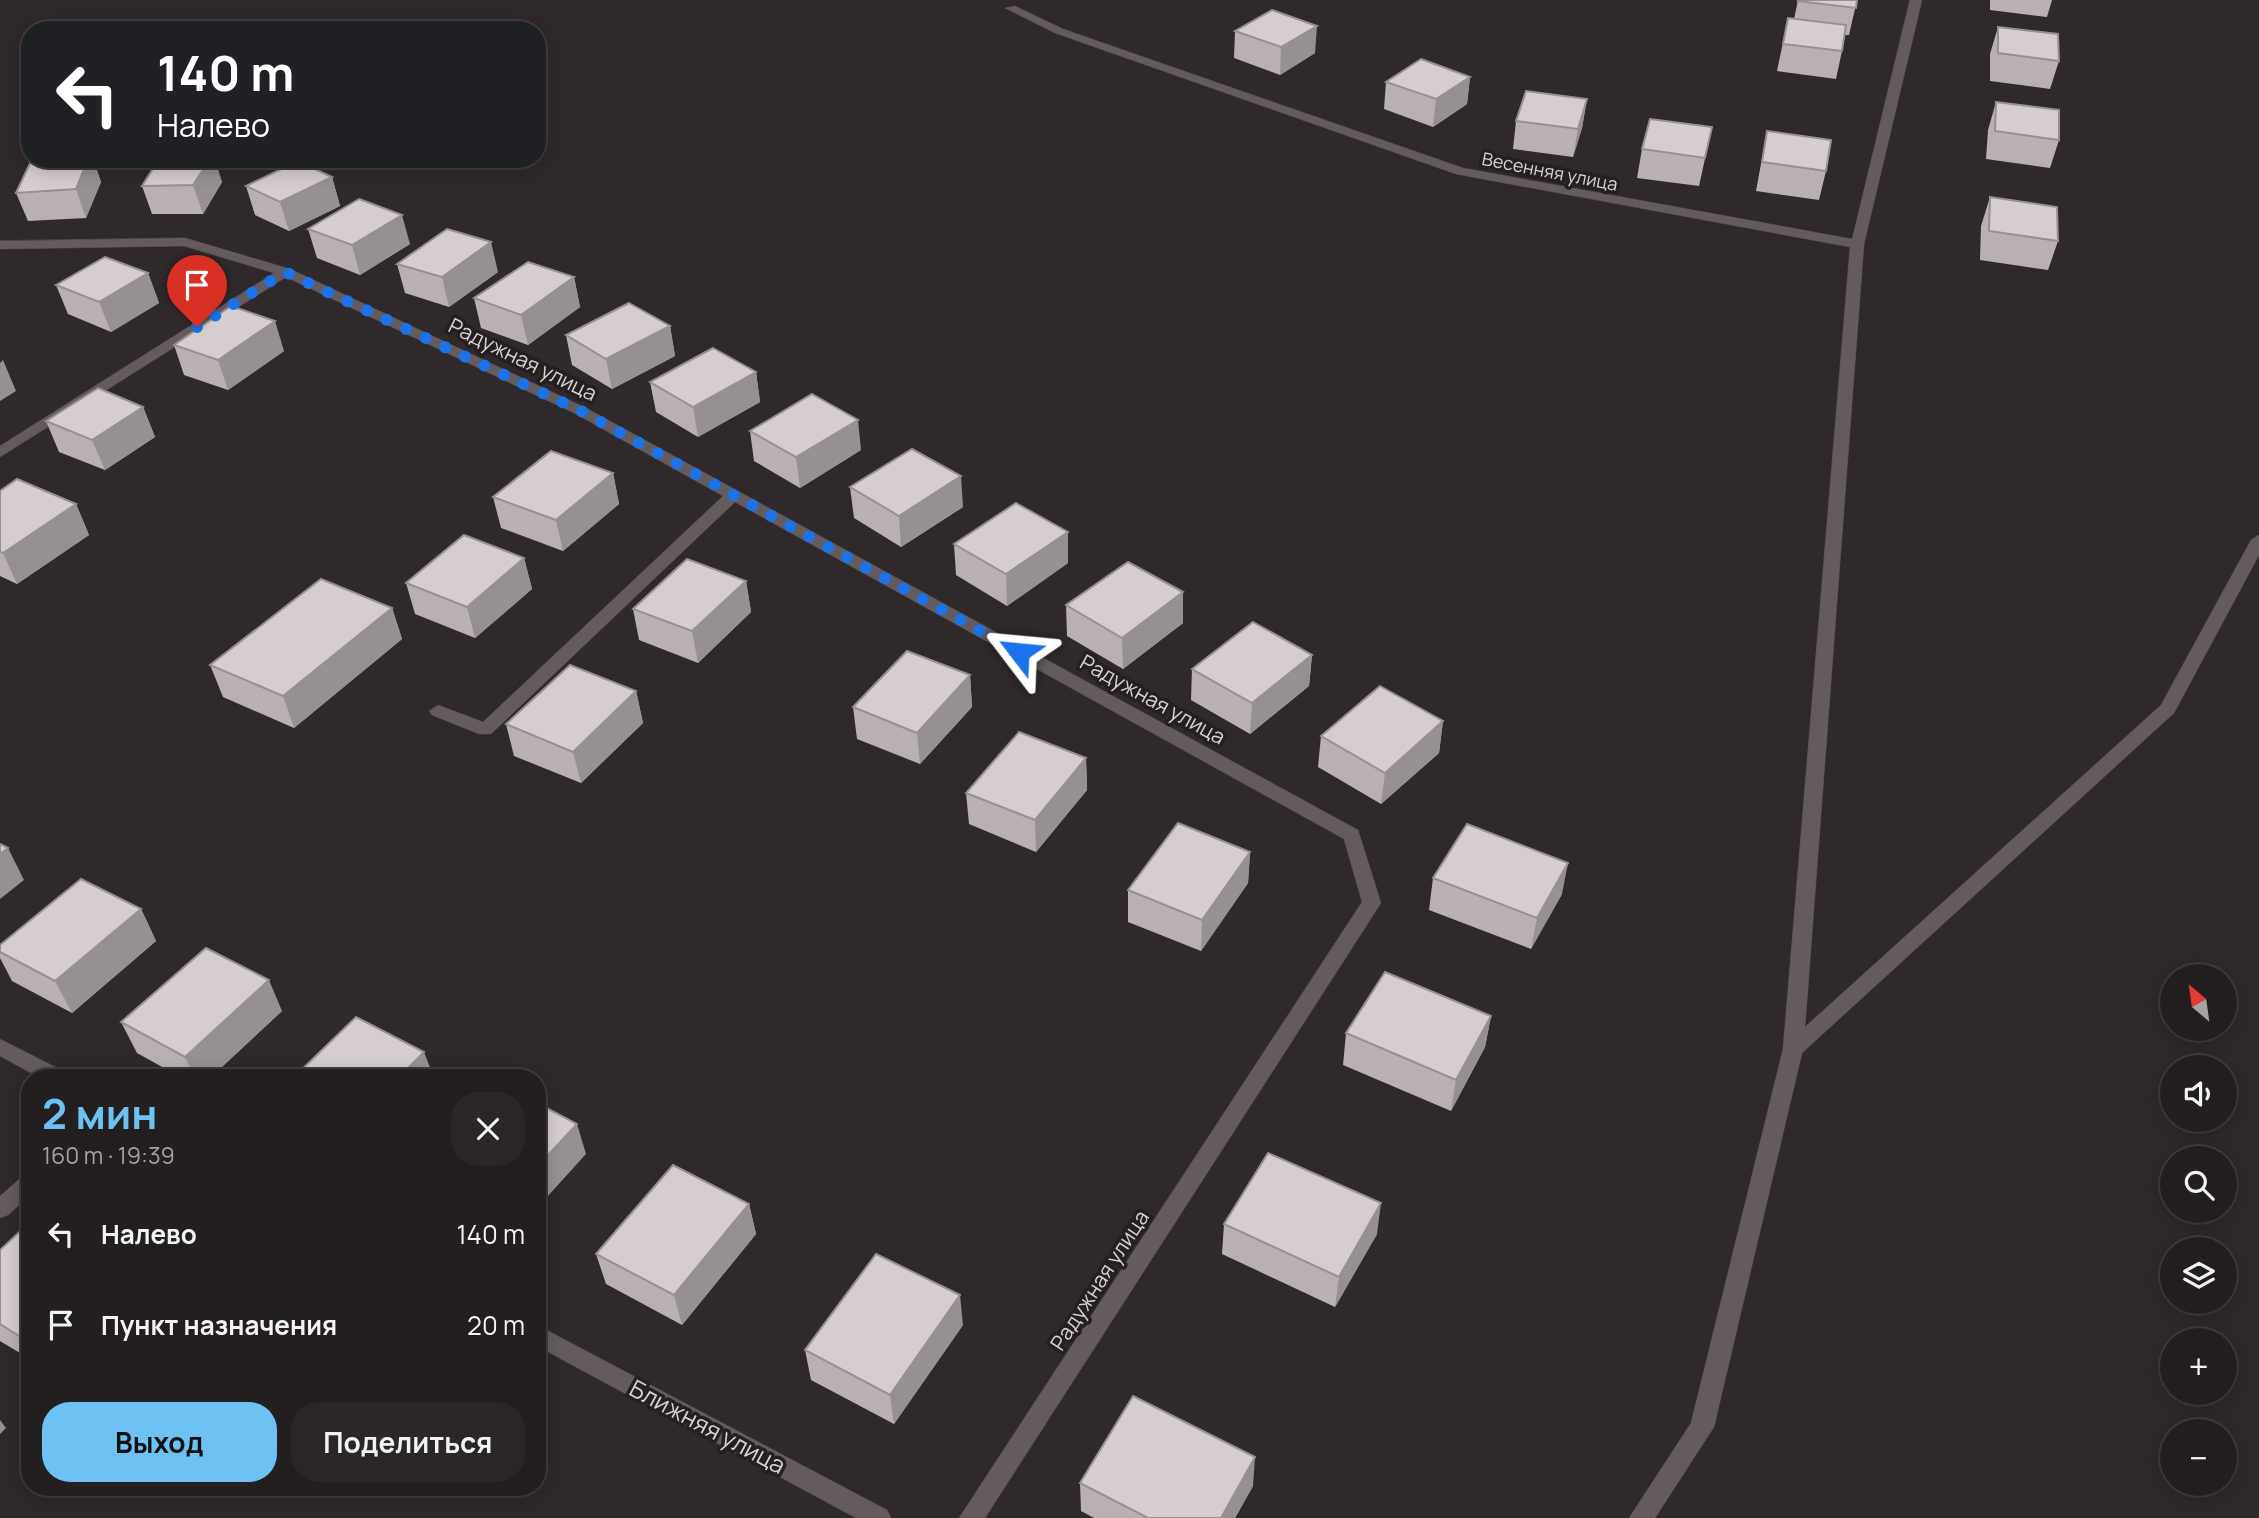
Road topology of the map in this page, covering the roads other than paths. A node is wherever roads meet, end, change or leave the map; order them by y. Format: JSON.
{"nodes":[{"id":1,"x":1916,"y":0,"type":"edge"},
{"id":2,"x":1011,"y":8,"type":"dead end"},
{"id":3,"x":1857,"y":244,"type":"junction"},
{"id":4,"x":0,"y":245,"type":"edge"},
{"id":5,"x":285,"y":272,"type":"junction"},
{"id":6,"x":0,"y":453,"type":"edge"},
{"id":7,"x":733,"y":495,"type":"junction"},
{"id":8,"x":2259,"y":540,"type":"edge"},
{"id":9,"x":438,"y":711,"type":"dead end"},
{"id":10,"x":0,"y":1047,"type":"edge"},
{"id":11,"x":1793,"y":1049,"type":"junction"},
{"id":12,"x":41,"y":1069,"type":"edge"},
{"id":13,"x":21,"y":1190,"type":"edge"},
{"id":14,"x":0,"y":1209,"type":"edge"},
{"id":15,"x":546,"y":1340,"type":"edge"},
{"id":16,"x":879,"y":1518,"type":"edge"},
{"id":17,"x":971,"y":1518,"type":"edge"},
{"id":18,"x":1641,"y":1518,"type":"edge"}],
"edges":[{"from":1,"to":3,"type":"street"},
{"from":2,"to":3,"type":"street","name":"Весенняя улица"},
{"from":3,"to":11,"type":"street"},
{"from":4,"to":5,"type":"street","name":"Радужная улица"},
{"from":5,"to":6,"type":"street"},
{"from":5,"to":7,"type":"street","name":"Радужная улица"},
{"from":7,"to":9,"type":"street"},
{"from":7,"to":17,"type":"street","name":"Радужная улица"},
{"from":8,"to":11,"type":"street"},
{"from":10,"to":12,"type":"street"},
{"from":11,"to":18,"type":"street"},
{"from":13,"to":14,"type":"street"},
{"from":15,"to":16,"type":"street","name":"Ближняя улица"}]}
